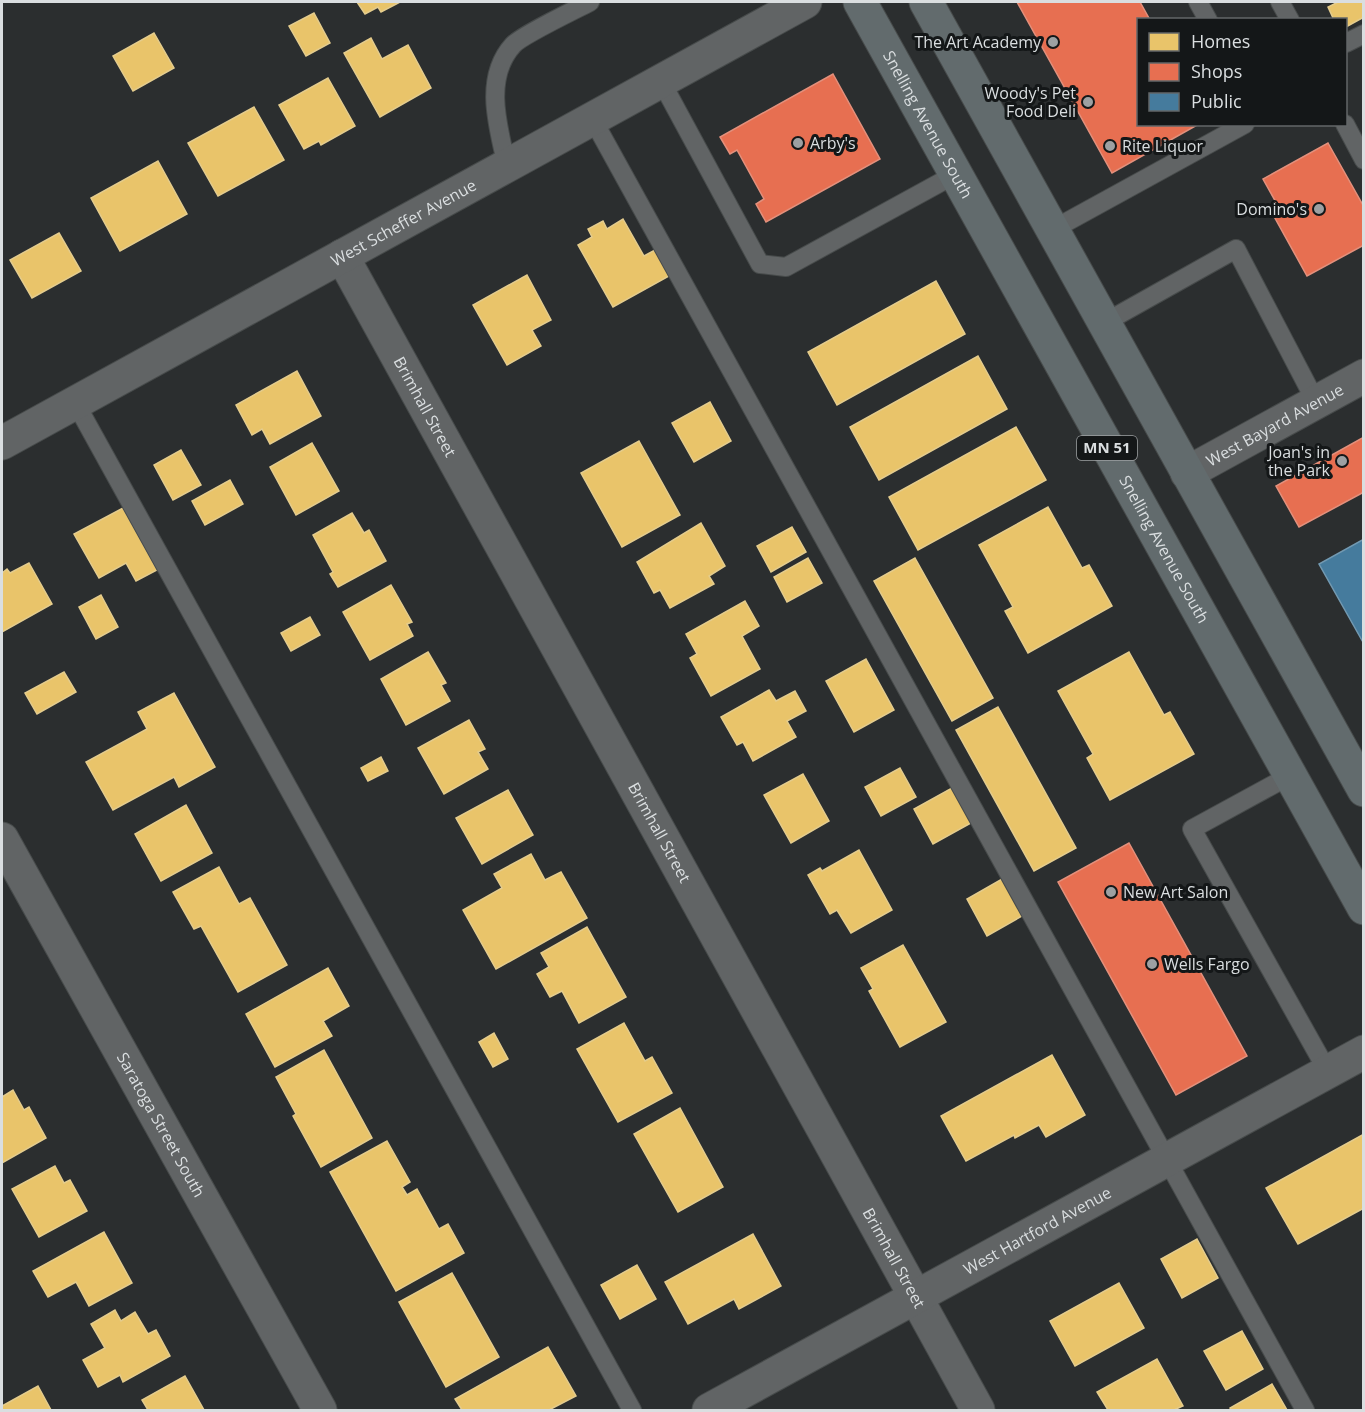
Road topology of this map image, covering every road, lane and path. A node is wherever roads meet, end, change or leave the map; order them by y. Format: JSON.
{"nodes":[{"id":1,"x":590,"y":2,"type":"edge"},
{"id":2,"x":805,"y":2,"type":"edge"},
{"id":3,"x":860,"y":2,"type":"edge"},
{"id":4,"x":926,"y":2,"type":"edge"},
{"id":5,"x":1198,"y":2,"type":"edge"},
{"id":6,"x":1280,"y":2,"type":"edge"},
{"id":7,"x":1207,"y":18,"type":"edge"},
{"id":8,"x":1289,"y":18,"type":"edge"},
{"id":9,"x":1364,"y":33,"type":"edge"},
{"id":10,"x":1347,"y":42,"type":"edge"},
{"id":11,"x":661,"y":81,"type":"junction"},
{"id":12,"x":592,"y":118,"type":"junction"},
{"id":13,"x":1241,"y":126,"type":"edge"},
{"id":14,"x":1346,"y":126,"type":"edge"},
{"id":15,"x":1364,"y":160,"type":"edge"},
{"id":16,"x":507,"y":166,"type":"junction"},
{"id":17,"x":954,"y":175,"type":"junction"},
{"id":18,"x":1052,"y":230,"type":"junction"},
{"id":19,"x":342,"y":256,"type":"junction"},
{"id":20,"x":1104,"y":322,"type":"junction"},
{"id":21,"x":1364,"y":376,"type":"edge"},
{"id":22,"x":75,"y":402,"type":"junction"},
{"id":23,"x":1316,"y":402,"type":"junction"},
{"id":24,"x":2,"y":443,"type":"edge"},
{"id":25,"x":1187,"y":473,"type":"junction"},
{"id":26,"x":1289,"y":776,"type":"junction"},
{"id":27,"x":1364,"y":790,"type":"edge"},
{"id":28,"x":2,"y":839,"type":"edge"},
{"id":29,"x":1364,"y":908,"type":"edge"},
{"id":30,"x":1364,"y":1052,"type":"edge"},
{"id":31,"x":1328,"y":1072,"type":"junction"},
{"id":32,"x":1167,"y":1160,"type":"junction"},
{"id":33,"x":916,"y":1299,"type":"junction"},
{"id":34,"x":320,"y":1410,"type":"edge"},
{"id":35,"x":632,"y":1410,"type":"edge"},
{"id":36,"x":709,"y":1410,"type":"edge"},
{"id":37,"x":978,"y":1410,"type":"edge"},
{"id":38,"x":1305,"y":1410,"type":"edge"}],
"edges":[{"from":1,"to":16,"type":"lane"},
{"from":2,"to":11,"type":"street","name":"West Scheffer Avenue"},
{"from":3,"to":17,"type":"main road","name":"Snelling Avenue South","number":"MN 51"},
{"from":4,"to":18,"type":"main road"},
{"from":5,"to":7,"type":"lane"},
{"from":6,"to":8,"type":"lane"},
{"from":9,"to":10,"type":"lane"},
{"from":11,"to":12,"type":"street","name":"West Scheffer Avenue"},
{"from":11,"to":17,"type":"lane"},
{"from":12,"to":16,"type":"street","name":"West Scheffer Avenue"},
{"from":12,"to":32,"type":"lane"},
{"from":13,"to":18,"type":"lane"},
{"from":14,"to":15,"type":"lane"},
{"from":16,"to":19,"type":"street","name":"West Scheffer Avenue"},
{"from":17,"to":26,"type":"main road","name":"Snelling Avenue South","number":"MN 51"},
{"from":18,"to":20,"type":"main road"},
{"from":19,"to":22,"type":"street","name":"West Scheffer Avenue"},
{"from":19,"to":33,"type":"street","name":"Brimhall Street"},
{"from":20,"to":23,"type":"lane"},
{"from":20,"to":25,"type":"main road"},
{"from":21,"to":23,"type":"street","name":"West Bayard Avenue"},
{"from":22,"to":24,"type":"street","name":"West Scheffer Avenue"},
{"from":22,"to":35,"type":"lane"},
{"from":23,"to":25,"type":"street","name":"West Bayard Avenue"},
{"from":25,"to":27,"type":"main road"},
{"from":26,"to":29,"type":"main road","name":"Snelling Avenue South","number":"MN 51"},
{"from":26,"to":31,"type":"lane"},
{"from":28,"to":34,"type":"street","name":"Saratoga Street South"},
{"from":30,"to":31,"type":"street","name":"West Hartford Avenue"},
{"from":31,"to":32,"type":"street","name":"West Hartford Avenue"},
{"from":32,"to":33,"type":"street","name":"West Hartford Avenue"},
{"from":32,"to":38,"type":"lane"},
{"from":33,"to":36,"type":"street","name":"West Hartford Avenue"},
{"from":33,"to":37,"type":"street","name":"Brimhall Street"}]}
